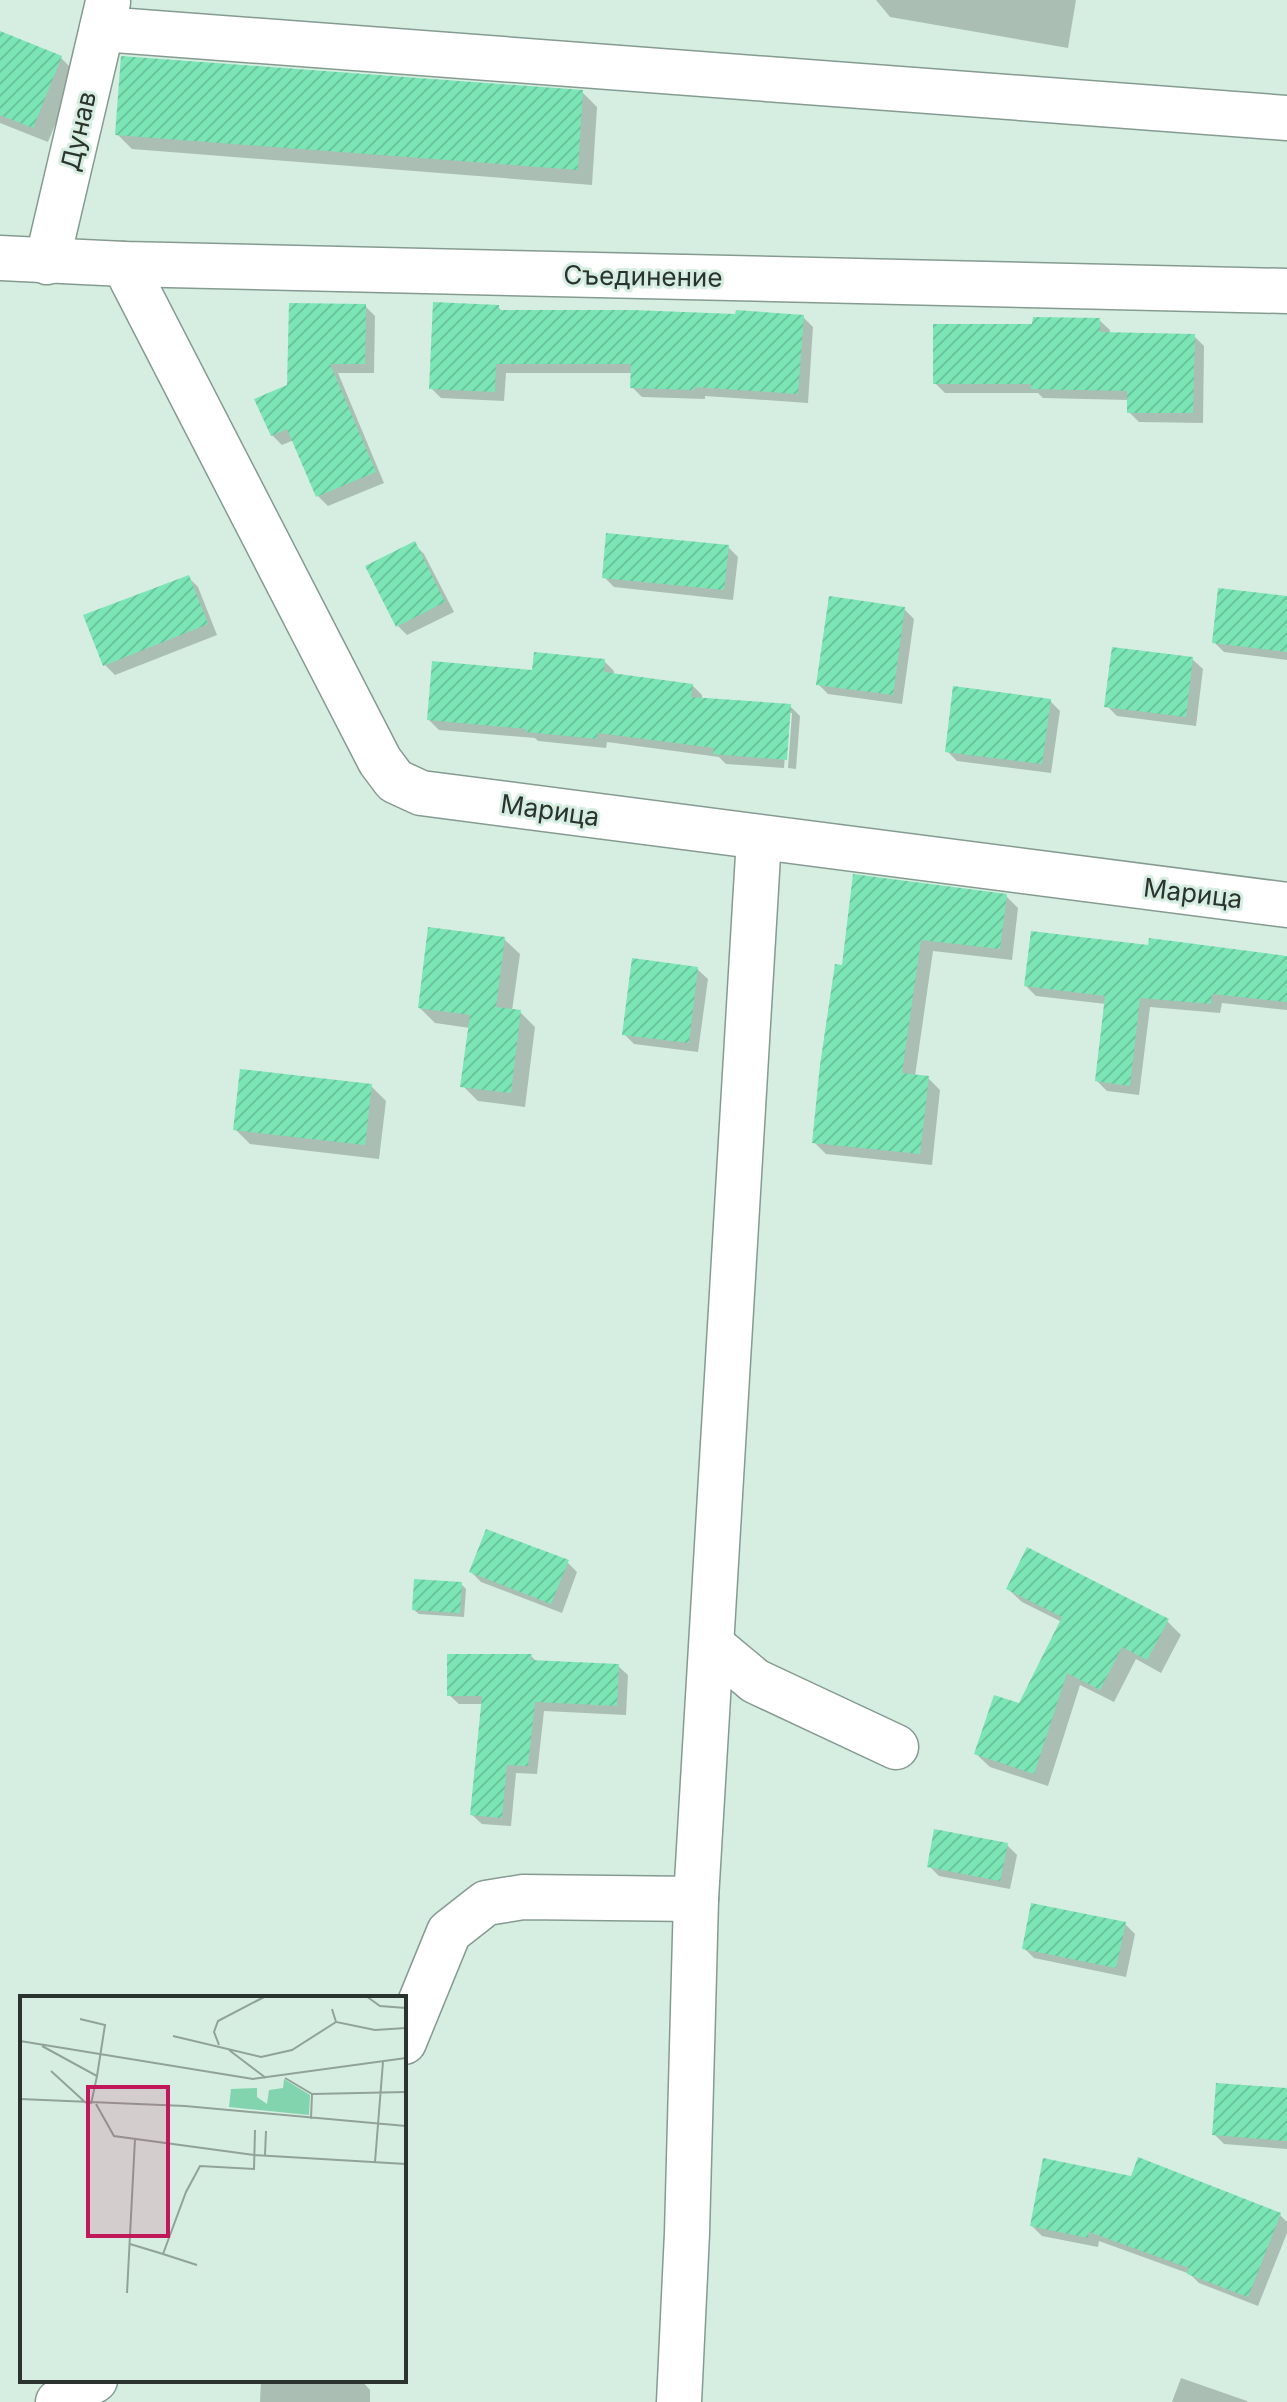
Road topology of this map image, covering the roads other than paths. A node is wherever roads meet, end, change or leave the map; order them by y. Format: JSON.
{"nodes":[{"id":1,"x":106,"y":15,"type":"edge"},
{"id":2,"x":1287,"y":118,"type":"edge"},
{"id":3,"x":0,"y":258,"type":"edge"},
{"id":4,"x":47,"y":262,"type":"junction"},
{"id":5,"x":124,"y":264,"type":"junction"},
{"id":6,"x":1287,"y":291,"type":"edge"},
{"id":7,"x":759,"y":838,"type":"junction"},
{"id":8,"x":1287,"y":905,"type":"edge"},
{"id":9,"x":712,"y":1645,"type":"junction"},
{"id":10,"x":896,"y":1747,"type":"dead end"},
{"id":11,"x":696,"y":1899,"type":"junction"},
{"id":12,"x":406,"y":2037,"type":"edge"},
{"id":13,"x":92,"y":2382,"type":"edge"},
{"id":14,"x":58,"y":2402,"type":"edge"},
{"id":15,"x":679,"y":2402,"type":"edge"}],
"edges":[{"from":1,"to":2,"type":"street"},
{"from":1,"to":4,"type":"street","name":"Дунав"},
{"from":3,"to":4,"type":"street","name":"Съединение"},
{"from":4,"to":5,"type":"street","name":"Съединение"},
{"from":5,"to":6,"type":"street","name":"Съединение"},
{"from":5,"to":7,"type":"street","name":"Марица"},
{"from":7,"to":8,"type":"street","name":"Марица"},
{"from":7,"to":9,"type":"street"},
{"from":9,"to":10,"type":"street"},
{"from":9,"to":11,"type":"street"},
{"from":11,"to":12,"type":"street"},
{"from":11,"to":15,"type":"street"},
{"from":13,"to":14,"type":"street"}]}
